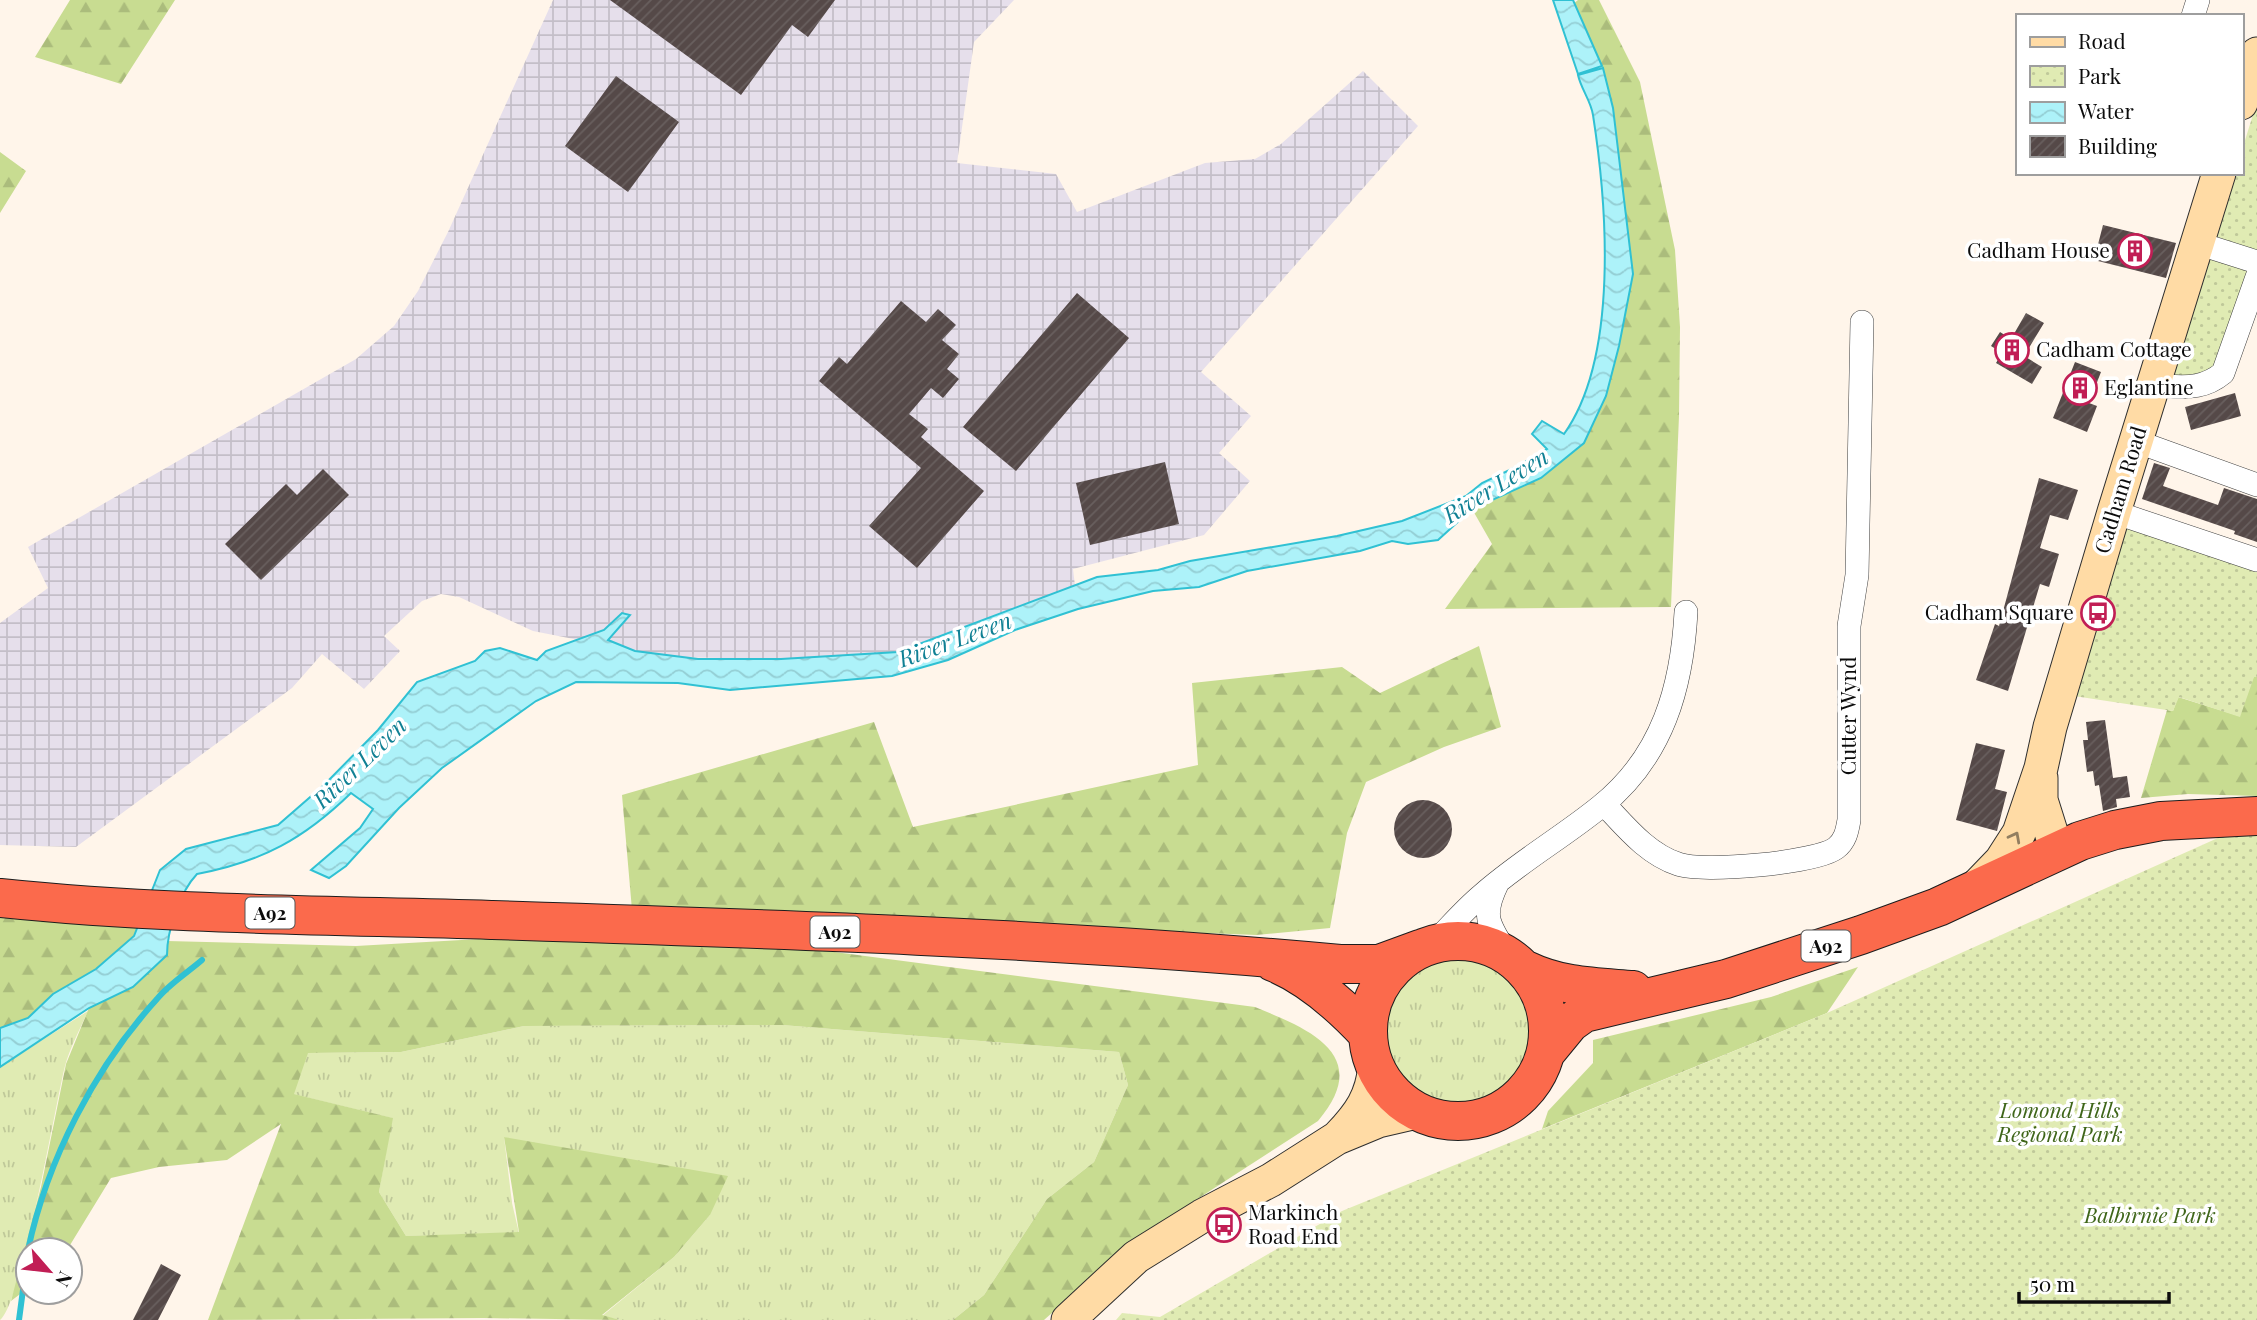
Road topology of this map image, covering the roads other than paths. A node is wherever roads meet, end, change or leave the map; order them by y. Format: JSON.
{"nodes":[{"id":1,"x":2257,"y":54,"type":"edge"},
{"id":2,"x":2243,"y":97,"type":"edge"},
{"id":3,"x":2218,"y":175,"type":"edge"},
{"id":4,"x":2197,"y":243,"type":"junction"},
{"id":5,"x":2257,"y":262,"type":"edge"},
{"id":6,"x":2257,"y":277,"type":"edge"},
{"id":7,"x":1862,"y":322,"type":"dead end"},
{"id":8,"x":2168,"y":386,"type":"dead end"},
{"id":9,"x":2152,"y":447,"type":"dead end"},
{"id":10,"x":2257,"y":485,"type":"edge"},
{"id":11,"x":2114,"y":512,"type":"junction"},
{"id":12,"x":2257,"y":560,"type":"edge"},
{"id":13,"x":1685,"y":612,"type":"dead end"},
{"id":14,"x":2041,"y":768,"type":"junction"},
{"id":15,"x":1604,"y":804,"type":"junction"},
{"id":16,"x":2257,"y":816,"type":"edge"},
{"id":17,"x":2057,"y":851,"type":"junction"},
{"id":18,"x":1499,"y":881,"type":"junction"},
{"id":19,"x":1973,"y":890,"type":"junction"},
{"id":20,"x":0,"y":898,"type":"edge"},
{"id":21,"x":1427,"y":947,"type":"junction"},
{"id":22,"x":1262,"y":957,"type":"junction"},
{"id":23,"x":1517,"y":962,"type":"junction"},
{"id":24,"x":1675,"y":991,"type":"junction"},
{"id":25,"x":1371,"y":1050,"type":"junction"},
{"id":26,"x":1547,"y":1051,"type":"junction"},
{"id":27,"x":1417,"y":1112,"type":"junction"},
{"id":28,"x":1337,"y":1138,"type":"junction"},
{"id":29,"x":1068,"y":1320,"type":"edge"}],
"edges":[{"from":1,"to":2,"type":"street"},
{"from":3,"to":4,"type":"street","name":"Cadham Road"},
{"from":4,"to":5,"type":"street"},
{"from":4,"to":11,"type":"street","name":"Cadham Road"},
{"from":6,"to":8,"type":"street"},
{"from":7,"to":15,"type":"street","name":"Cutter Wynd"},
{"from":9,"to":10,"type":"street"},
{"from":11,"to":12,"type":"street"},
{"from":11,"to":14,"type":"street","name":"Cadham Road"},
{"from":13,"to":15,"type":"street"},
{"from":14,"to":17,"type":"street","name":"Cadham Road"},
{"from":19,"to":14,"type":"street","name":"Cadham Road","one_way":true},
{"from":15,"to":18,"type":"street"},
{"from":16,"to":17,"type":"highway","number":"A92"},
{"from":17,"to":19,"type":"highway","number":"A92"},
{"from":18,"to":21,"type":"street"},
{"from":18,"to":23,"type":"street"},
{"from":19,"to":24,"type":"highway","number":"A92"},
{"from":20,"to":22,"type":"highway","number":"A92"},
{"from":21,"to":22,"type":"highway","number":"A92"},
{"from":21,"to":23,"type":"highway","number":"A92"},
{"from":21,"to":25,"type":"highway"},
{"from":22,"to":25,"type":"highway","number":"A92"},
{"from":23,"to":24,"type":"highway","number":"A92"},
{"from":23,"to":26,"type":"highway","number":"A92"},
{"from":24,"to":26,"type":"highway","number":"A92"},
{"from":25,"to":27,"type":"highway","number":"A92"},
{"from":25,"to":28,"type":"street"},
{"from":26,"to":27,"type":"highway","number":"A92"},
{"from":27,"to":28,"type":"street"},
{"from":28,"to":29,"type":"street"}]}
